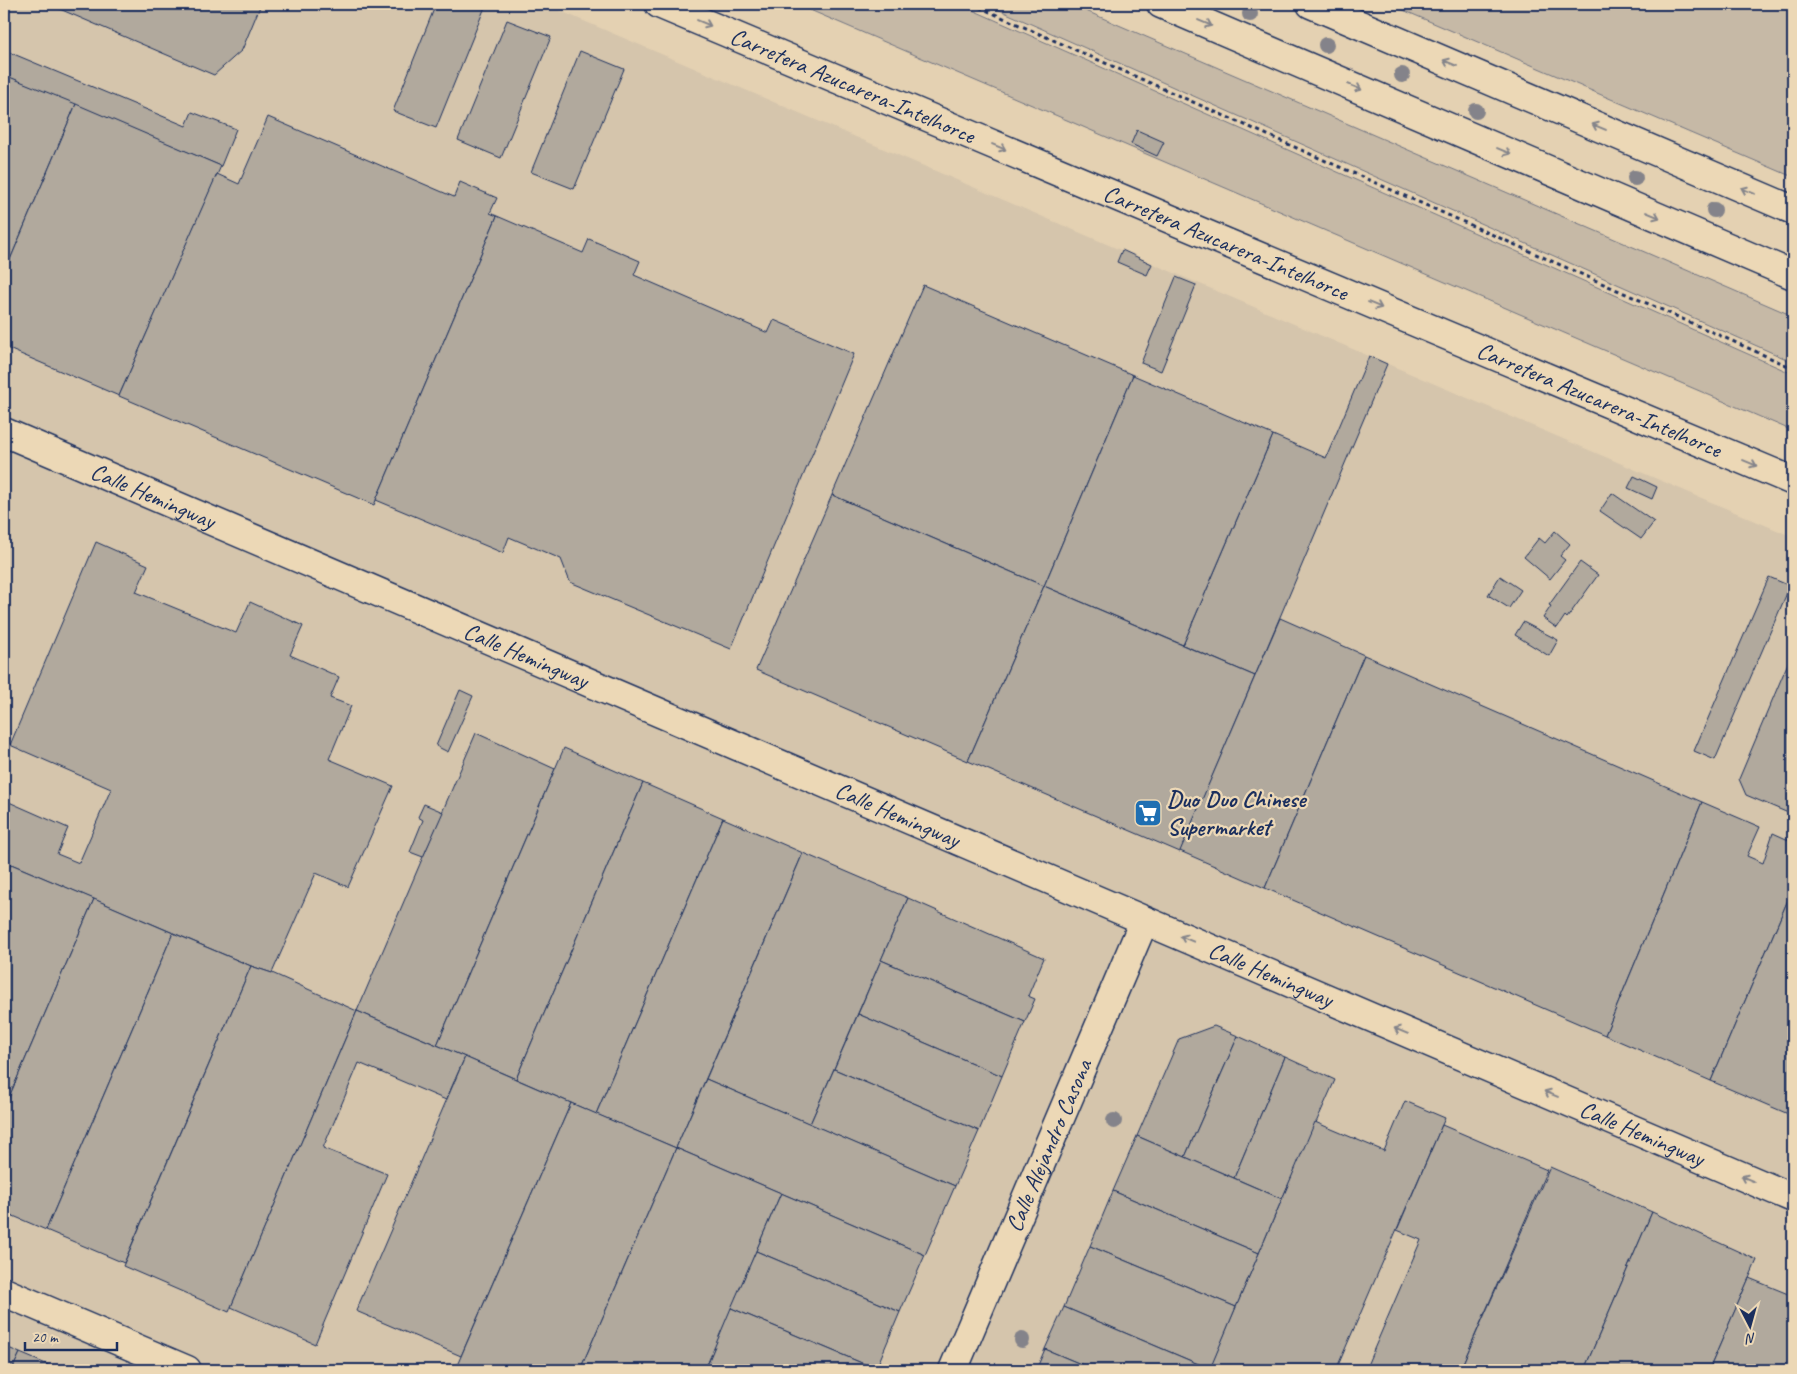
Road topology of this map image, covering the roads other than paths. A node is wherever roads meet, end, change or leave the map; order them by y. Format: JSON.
{"nodes":[{"id":1,"x":659,"y":4,"type":"edge"},
{"id":2,"x":1161,"y":4,"type":"edge"},
{"id":3,"x":1311,"y":4,"type":"edge"},
{"id":4,"x":1793,"y":210,"type":"edge"},
{"id":5,"x":1793,"y":276,"type":"edge"},
{"id":6,"x":4,"y":432,"type":"edge"},
{"id":7,"x":1793,"y":481,"type":"edge"},
{"id":8,"x":1144,"y":921,"type":"junction"},
{"id":9,"x":1793,"y":1198,"type":"edge"},
{"id":10,"x":4,"y":1292,"type":"edge"},
{"id":11,"x":187,"y":1370,"type":"edge"},
{"id":12,"x":953,"y":1370,"type":"edge"}],
"edges":[{"from":1,"to":7,"type":"street","name":"Carretera Azucarera-Intelhorce","one_way":true},
{"from":2,"to":5,"type":"street","one_way":true},
{"from":4,"to":3,"type":"street","one_way":true},
{"from":6,"to":8,"type":"street","name":"Calle Hemingway"},
{"from":9,"to":8,"type":"street","name":"Calle Hemingway","one_way":true},
{"from":8,"to":12,"type":"street","name":"Calle Alejandro Casona"},
{"from":10,"to":11,"type":"street"}]}
